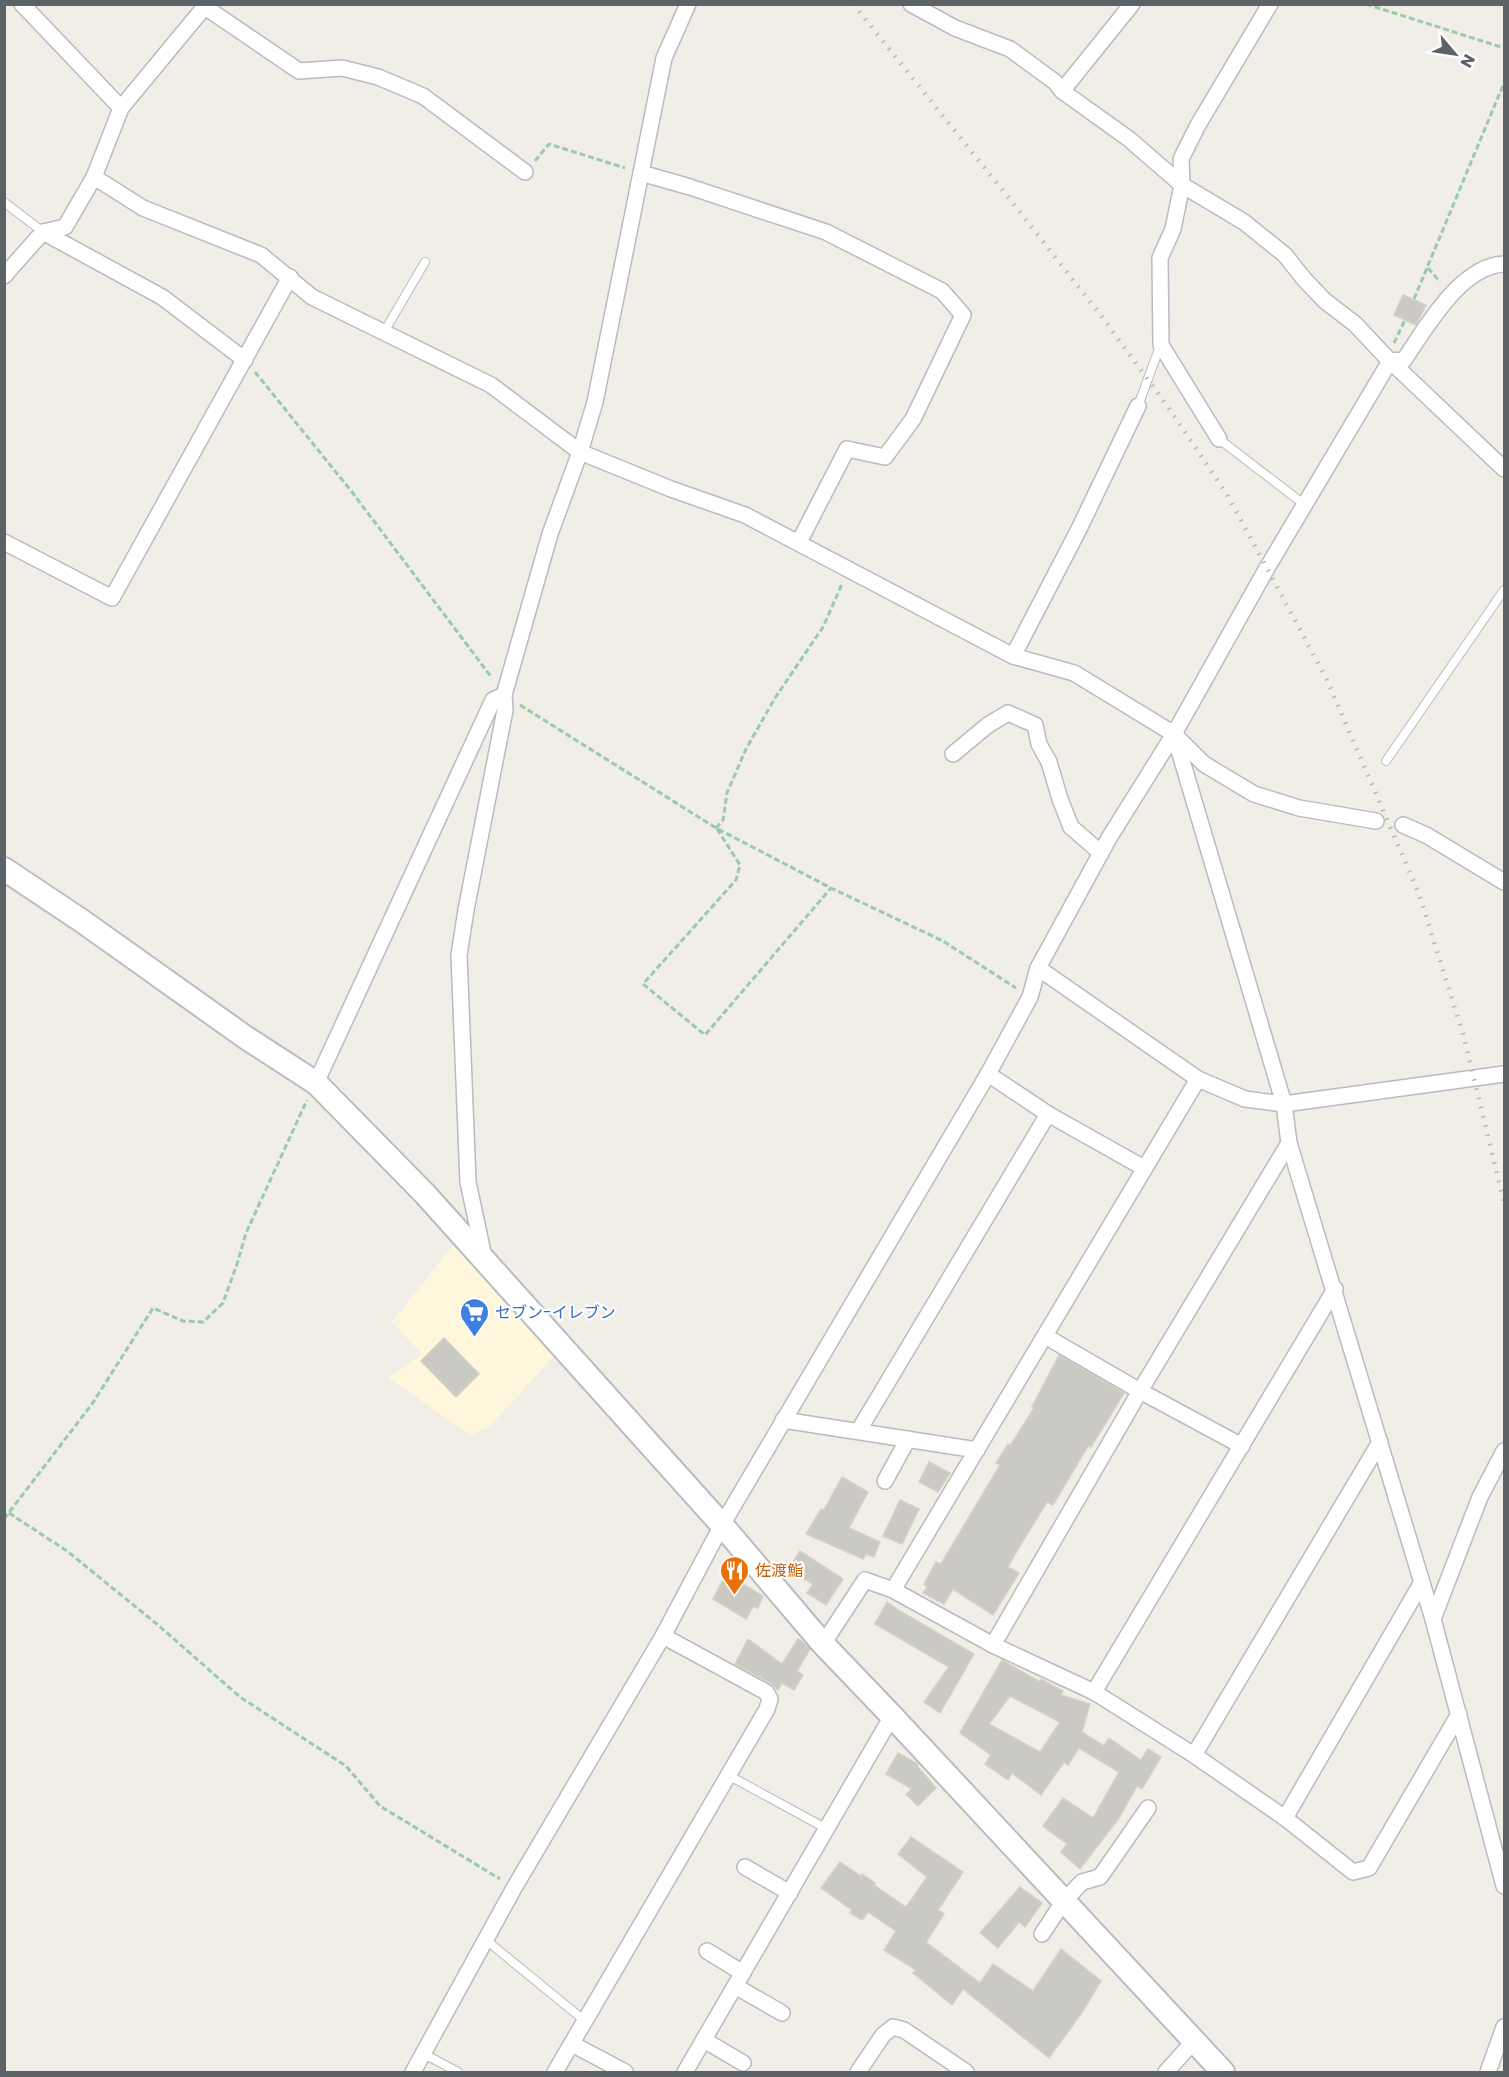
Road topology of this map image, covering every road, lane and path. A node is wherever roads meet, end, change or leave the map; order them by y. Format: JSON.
{"nodes":[{"id":1,"x":22,"y":4,"type":"edge"},
{"id":2,"x":688,"y":4,"type":"edge"},
{"id":3,"x":911,"y":4,"type":"edge"},
{"id":4,"x":1132,"y":4,"type":"edge"},
{"id":5,"x":1270,"y":4,"type":"edge"},
{"id":6,"x":1366,"y":4,"type":"edge"},
{"id":7,"x":206,"y":6,"type":"edge"},
{"id":8,"x":1504,"y":48,"type":"edge"},
{"id":9,"x":1504,"y":83,"type":"edge"},
{"id":10,"x":1062,"y":91,"type":"junction"},
{"id":11,"x":121,"y":108,"type":"junction"},
{"id":12,"x":525,"y":171,"type":"joint"},
{"id":13,"x":641,"y":174,"type":"junction"},
{"id":14,"x":94,"y":177,"type":"junction"},
{"id":15,"x":1182,"y":185,"type":"junction"},
{"id":16,"x":4,"y":202,"type":"edge"},
{"id":17,"x":42,"y":232,"type":"junction"},
{"id":18,"x":425,"y":262,"type":"dead end"},
{"id":19,"x":1504,"y":264,"type":"edge"},
{"id":20,"x":1428,"y":268,"type":"junction"},
{"id":21,"x":4,"y":276,"type":"edge"},
{"id":22,"x":290,"y":277,"type":"junction"},
{"id":23,"x":1450,"y":293,"type":"junction"},
{"id":24,"x":1414,"y":299,"type":"dead end"},
{"id":25,"x":1405,"y":320,"type":"dead end"},
{"id":26,"x":384,"y":332,"type":"junction"},
{"id":27,"x":1161,"y":345,"type":"junction"},
{"id":28,"x":1388,"y":359,"type":"junction"},
{"id":29,"x":245,"y":360,"type":"junction"},
{"id":30,"x":1138,"y":406,"type":"joint"},
{"id":31,"x":1219,"y":439,"type":"joint"},
{"id":32,"x":580,"y":452,"type":"junction"},
{"id":33,"x":1504,"y":469,"type":"edge"},
{"id":34,"x":1305,"y":504,"type":"junction"},
{"id":35,"x":4,"y":542,"type":"edge"},
{"id":36,"x":799,"y":542,"type":"junction"},
{"id":37,"x":849,"y":569,"type":"junction"},
{"id":38,"x":1504,"y":590,"type":"edge"},
{"id":39,"x":1013,"y":656,"type":"junction"},
{"id":40,"x":504,"y":695,"type":"junction"},
{"id":41,"x":1174,"y":734,"type":"junction"},
{"id":42,"x":953,"y":754,"type":"dead end"},
{"id":43,"x":1386,"y":760,"type":"dead end"},
{"id":44,"x":1376,"y":821,"type":"dead end"},
{"id":45,"x":1403,"y":825,"type":"dead end"},
{"id":46,"x":716,"y":828,"type":"junction"},
{"id":47,"x":1101,"y":853,"type":"junction"},
{"id":48,"x":4,"y":869,"type":"edge"},
{"id":49,"x":1504,"y":882,"type":"edge"},
{"id":50,"x":831,"y":888,"type":"junction"},
{"id":51,"x":1038,"y":968,"type":"junction"},
{"id":52,"x":1030,"y":997,"type":"junction"},
{"id":53,"x":988,"y":1074,"type":"junction"},
{"id":54,"x":1504,"y":1074,"type":"edge"},
{"id":55,"x":1198,"y":1079,"type":"junction"},
{"id":56,"x":316,"y":1083,"type":"junction"},
{"id":57,"x":1284,"y":1104,"type":"junction"},
{"id":58,"x":1048,"y":1113,"type":"junction"},
{"id":59,"x":1289,"y":1143,"type":"junction"},
{"id":60,"x":1144,"y":1168,"type":"junction"},
{"id":61,"x":484,"y":1260,"type":"junction"},
{"id":62,"x":1335,"y":1289,"type":"junction"},
{"id":63,"x":1045,"y":1336,"type":"junction"},
{"id":64,"x":1140,"y":1392,"type":"junction"},
{"id":65,"x":783,"y":1420,"type":"junction"},
{"id":66,"x":859,"y":1430,"type":"junction"},
{"id":67,"x":908,"y":1438,"type":"junction"},
{"id":68,"x":1380,"y":1442,"type":"junction"},
{"id":69,"x":1242,"y":1446,"type":"junction"},
{"id":70,"x":977,"y":1450,"type":"junction"},
{"id":71,"x":1504,"y":1451,"type":"edge"},
{"id":72,"x":885,"y":1480,"type":"dead end"},
{"id":73,"x":9,"y":1513,"type":"junction"},
{"id":74,"x":4,"y":1519,"type":"edge"},
{"id":75,"x":722,"y":1525,"type":"junction"},
{"id":76,"x":1422,"y":1582,"type":"junction"},
{"id":77,"x":893,"y":1590,"type":"junction"},
{"id":78,"x":1433,"y":1619,"type":"junction"},
{"id":79,"x":663,"y":1636,"type":"junction"},
{"id":80,"x":823,"y":1644,"type":"junction"},
{"id":81,"x":993,"y":1645,"type":"junction"},
{"id":82,"x":1094,"y":1692,"type":"junction"},
{"id":83,"x":1459,"y":1714,"type":"junction"},
{"id":84,"x":892,"y":1716,"type":"junction"},
{"id":85,"x":1194,"y":1755,"type":"junction"},
{"id":86,"x":727,"y":1775,"type":"junction"},
{"id":87,"x":1148,"y":1808,"type":"dead end"},
{"id":88,"x":1285,"y":1818,"type":"junction"},
{"id":89,"x":827,"y":1829,"type":"junction"},
{"id":90,"x":745,"y":1868,"type":"dead end"},
{"id":91,"x":1504,"y":1886,"type":"edge"},
{"id":92,"x":514,"y":1888,"type":"junction"},
{"id":93,"x":790,"y":1893,"type":"junction"},
{"id":94,"x":1063,"y":1902,"type":"junction"},
{"id":95,"x":1042,"y":1934,"type":"dead end"},
{"id":96,"x":486,"y":1940,"type":"junction"},
{"id":97,"x":707,"y":1951,"type":"dead end"},
{"id":98,"x":739,"y":1979,"type":"junction"},
{"id":99,"x":782,"y":2013,"type":"dead end"},
{"id":100,"x":585,"y":2021,"type":"junction"},
{"id":101,"x":1504,"y":2027,"type":"edge"},
{"id":102,"x":704,"y":2040,"type":"junction"},
{"id":103,"x":1193,"y":2042,"type":"junction"},
{"id":104,"x":572,"y":2044,"type":"junction"},
{"id":105,"x":424,"y":2054,"type":"junction"},
{"id":106,"x":743,"y":2063,"type":"dead end"},
{"id":107,"x":413,"y":2073,"type":"edge"},
{"id":108,"x":458,"y":2073,"type":"edge"},
{"id":109,"x":555,"y":2073,"type":"edge"},
{"id":110,"x":625,"y":2073,"type":"edge"},
{"id":111,"x":685,"y":2073,"type":"edge"},
{"id":112,"x":858,"y":2073,"type":"edge"},
{"id":113,"x":966,"y":2073,"type":"edge"},
{"id":114,"x":1166,"y":2073,"type":"edge"},
{"id":115,"x":1222,"y":2073,"type":"edge"},
{"id":116,"x":1488,"y":2073,"type":"edge"}],
"edges":[{"from":1,"to":11,"type":"street"},
{"from":2,"to":13,"type":"street"},
{"from":3,"to":10,"type":"street"},
{"from":4,"to":10,"type":"street"},
{"from":5,"to":15,"type":"street"},
{"from":6,"to":8,"type":"path"},
{"from":7,"to":11,"type":"street"},
{"from":7,"to":12,"type":"street"},
{"from":9,"to":20,"type":"path"},
{"from":10,"to":15,"type":"street"},
{"from":11,"to":14,"type":"street"},
{"from":12,"to":13,"type":"path"},
{"from":13,"to":32,"type":"street"},
{"from":13,"to":36,"type":"street"},
{"from":14,"to":17,"type":"street"},
{"from":14,"to":22,"type":"street"},
{"from":15,"to":27,"type":"street"},
{"from":15,"to":28,"type":"street"},
{"from":16,"to":17,"type":"lane"},
{"from":17,"to":21,"type":"street"},
{"from":17,"to":29,"type":"street"},
{"from":18,"to":26,"type":"lane"},
{"from":19,"to":23,"type":"street"},
{"from":20,"to":23,"type":"path"},
{"from":20,"to":24,"type":"path"},
{"from":22,"to":26,"type":"street"},
{"from":22,"to":29,"type":"street"},
{"from":23,"to":28,"type":"street"},
{"from":25,"to":28,"type":"path"},
{"from":26,"to":32,"type":"street"},
{"from":27,"to":30,"type":"lane"},
{"from":27,"to":31,"type":"street"},
{"from":28,"to":33,"type":"street"},
{"from":28,"to":34,"type":"street"},
{"from":29,"to":35,"type":"street"},
{"from":29,"to":40,"type":"path"},
{"from":30,"to":39,"type":"street"},
{"from":31,"to":34,"type":"lane"},
{"from":32,"to":36,"type":"street"},
{"from":32,"to":40,"type":"street"},
{"from":34,"to":41,"type":"street"},
{"from":36,"to":37,"type":"street"},
{"from":37,"to":39,"type":"street"},
{"from":37,"to":46,"type":"path"},
{"from":38,"to":43,"type":"lane"},
{"from":39,"to":41,"type":"street"},
{"from":40,"to":46,"type":"path"},
{"from":40,"to":56,"type":"street"},
{"from":40,"to":61,"type":"street"},
{"from":41,"to":44,"type":"street"},
{"from":41,"to":47,"type":"street"},
{"from":41,"to":57,"type":"street"},
{"from":42,"to":47,"type":"street"},
{"from":45,"to":49,"type":"street"},
{"from":46,"to":50,"type":"path"},
{"from":46,"to":50,"type":"path"},
{"from":47,"to":51,"type":"street"},
{"from":48,"to":56,"type":"street"},
{"from":50,"to":52,"type":"path"},
{"from":51,"to":52,"type":"street"},
{"from":51,"to":55,"type":"street"},
{"from":52,"to":53,"type":"street"},
{"from":53,"to":58,"type":"street"},
{"from":53,"to":65,"type":"street"},
{"from":54,"to":57,"type":"street"},
{"from":55,"to":57,"type":"street"},
{"from":55,"to":60,"type":"street"},
{"from":56,"to":61,"type":"street"},
{"from":56,"to":73,"type":"path"},
{"from":57,"to":59,"type":"street"},
{"from":58,"to":60,"type":"street"},
{"from":58,"to":66,"type":"street"},
{"from":59,"to":62,"type":"street"},
{"from":59,"to":64,"type":"street"},
{"from":60,"to":63,"type":"street"},
{"from":61,"to":75,"type":"street"},
{"from":62,"to":68,"type":"street"},
{"from":62,"to":69,"type":"street"},
{"from":63,"to":64,"type":"street"},
{"from":63,"to":70,"type":"street"},
{"from":64,"to":69,"type":"street"},
{"from":64,"to":81,"type":"street"},
{"from":65,"to":66,"type":"street"},
{"from":65,"to":75,"type":"street"},
{"from":66,"to":67,"type":"street"},
{"from":67,"to":70,"type":"street"},
{"from":67,"to":72,"type":"street"},
{"from":68,"to":76,"type":"street"},
{"from":68,"to":85,"type":"street"},
{"from":69,"to":82,"type":"street"},
{"from":70,"to":77,"type":"street"},
{"from":71,"to":78,"type":"street"},
{"from":73,"to":74,"type":"path"},
{"from":73,"to":92,"type":"path"},
{"from":75,"to":79,"type":"street"},
{"from":75,"to":80,"type":"street"},
{"from":76,"to":78,"type":"street"},
{"from":76,"to":88,"type":"street"},
{"from":77,"to":80,"type":"street"},
{"from":77,"to":81,"type":"street"},
{"from":78,"to":83,"type":"street"},
{"from":79,"to":86,"type":"street"},
{"from":79,"to":92,"type":"street"},
{"from":80,"to":84,"type":"street"},
{"from":81,"to":82,"type":"street"},
{"from":82,"to":85,"type":"street"},
{"from":83,"to":88,"type":"street"},
{"from":83,"to":91,"type":"street"},
{"from":84,"to":89,"type":"street"},
{"from":84,"to":94,"type":"street"},
{"from":85,"to":88,"type":"street"},
{"from":86,"to":89,"type":"lane"},
{"from":86,"to":100,"type":"street"},
{"from":87,"to":94,"type":"street"},
{"from":89,"to":93,"type":"street"},
{"from":90,"to":93,"type":"street"},
{"from":92,"to":96,"type":"street"},
{"from":93,"to":98,"type":"street"},
{"from":94,"to":95,"type":"street"},
{"from":94,"to":103,"type":"street"},
{"from":96,"to":100,"type":"lane"},
{"from":96,"to":105,"type":"street"},
{"from":97,"to":98,"type":"street"},
{"from":98,"to":99,"type":"street"},
{"from":98,"to":102,"type":"street"},
{"from":100,"to":104,"type":"street"},
{"from":101,"to":116,"type":"street"},
{"from":102,"to":106,"type":"street"},
{"from":102,"to":111,"type":"street"},
{"from":103,"to":114,"type":"street"},
{"from":103,"to":115,"type":"street"},
{"from":104,"to":109,"type":"street"},
{"from":104,"to":110,"type":"street"},
{"from":105,"to":107,"type":"street"},
{"from":105,"to":108,"type":"lane"},
{"from":112,"to":113,"type":"street"}]}
